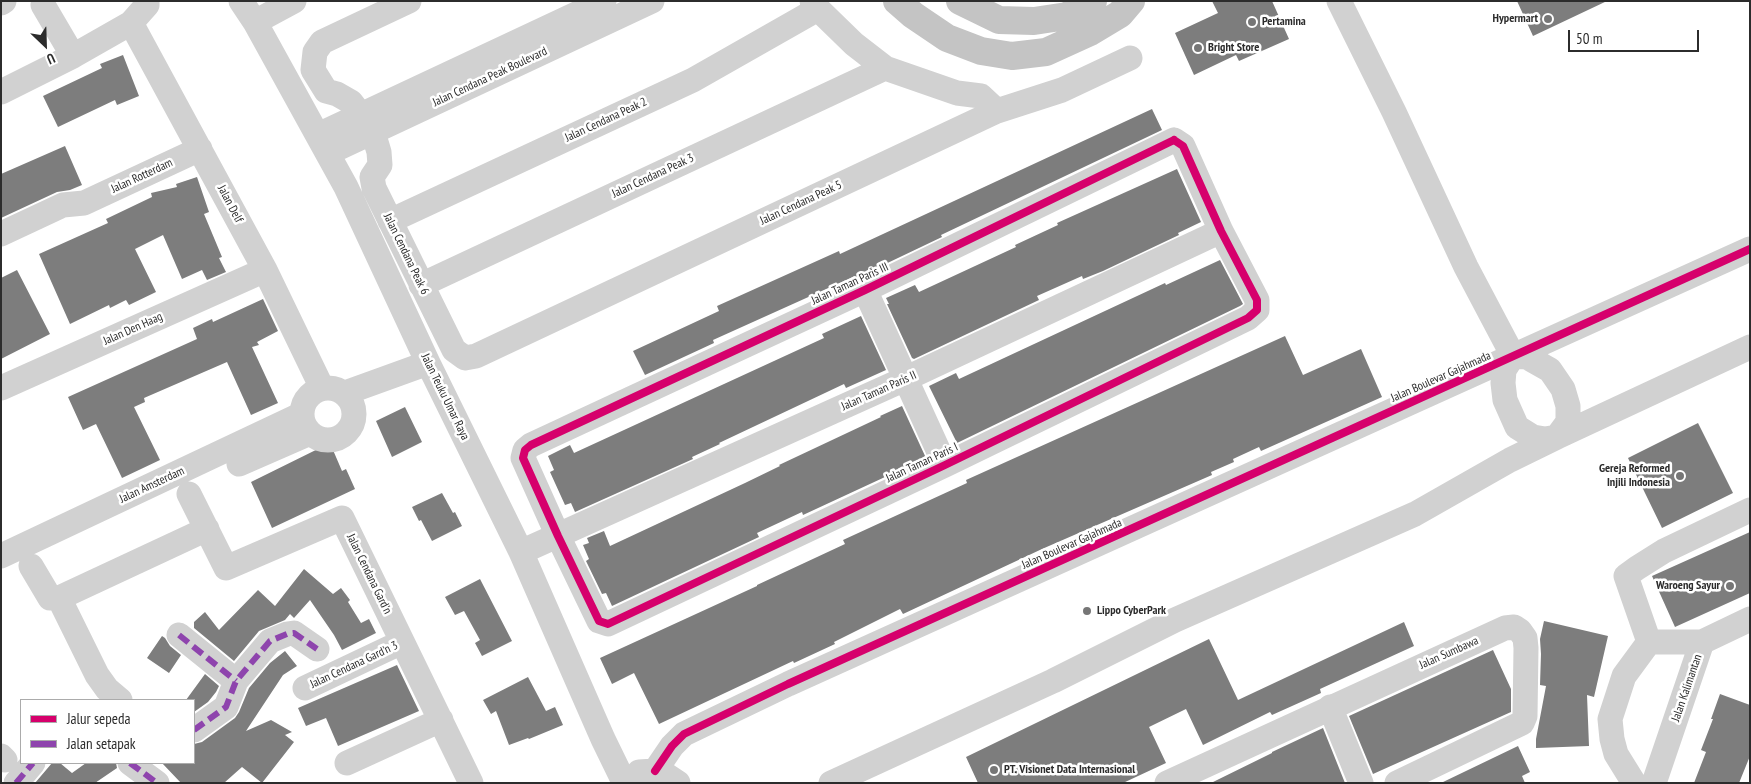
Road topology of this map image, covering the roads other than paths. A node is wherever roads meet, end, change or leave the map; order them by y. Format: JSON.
{"nodes":[{"id":1,"x":146,"y":1,"type":"edge"},
{"id":2,"x":241,"y":1,"type":"edge"},
{"id":3,"x":294,"y":1,"type":"edge"},
{"id":4,"x":409,"y":1,"type":"edge"},
{"id":5,"x":652,"y":1,"type":"edge"},
{"id":6,"x":897,"y":1,"type":"edge"},
{"id":7,"x":960,"y":1,"type":"edge"},
{"id":8,"x":1093,"y":1,"type":"edge"},
{"id":9,"x":1131,"y":1,"type":"edge"},
{"id":10,"x":1339,"y":1,"type":"edge"},
{"id":11,"x":43,"y":5,"type":"dead end"},
{"id":12,"x":815,"y":5,"type":"edge"},
{"id":13,"x":604,"y":8,"type":"edge"},
{"id":14,"x":254,"y":22,"type":"junction"},
{"id":15,"x":131,"y":23,"type":"junction"},
{"id":16,"x":74,"y":56,"type":"junction"},
{"id":17,"x":1130,"y":58,"type":"dead end"},
{"id":18,"x":884,"y":68,"type":"junction"},
{"id":19,"x":1,"y":92,"type":"edge"},
{"id":20,"x":997,"y":111,"type":"junction"},
{"id":21,"x":367,"y":124,"type":"junction"},
{"id":22,"x":323,"y":144,"type":"junction"},
{"id":23,"x":200,"y":150,"type":"junction"},
{"id":24,"x":84,"y":203,"type":"junction"},
{"id":25,"x":390,"y":221,"type":"junction"},
{"id":26,"x":1221,"y":231,"type":"junction"},
{"id":27,"x":1,"y":234,"type":"edge"},
{"id":28,"x":1750,"y":249,"type":"edge"},
{"id":29,"x":1,"y":250,"type":"edge"},
{"id":30,"x":264,"y":270,"type":"junction"},
{"id":31,"x":421,"y":285,"type":"junction"},
{"id":32,"x":865,"y":290,"type":"junction"},
{"id":33,"x":1750,"y":346,"type":"edge"},
{"id":34,"x":476,"y":356,"type":"joint"},
{"id":35,"x":1513,"y":356,"type":"junction"},
{"id":36,"x":431,"y":370,"type":"junction"},
{"id":37,"x":907,"y":378,"type":"junction"},
{"id":38,"x":1,"y":388,"type":"edge"},
{"id":39,"x":340,"y":397,"type":"junction"},
{"id":40,"x":306,"y":423,"type":"junction"},
{"id":41,"x":1557,"y":437,"type":"junction"},
{"id":42,"x":239,"y":464,"type":"dead end"},
{"id":43,"x":945,"y":465,"type":"junction"},
{"id":44,"x":190,"y":494,"type":"dead end"},
{"id":45,"x":1750,"y":510,"type":"edge"},
{"id":46,"x":207,"y":529,"type":"junction"},
{"id":47,"x":558,"y":536,"type":"junction"},
{"id":48,"x":527,"y":549,"type":"junction"},
{"id":49,"x":1,"y":556,"type":"edge"},
{"id":50,"x":31,"y":566,"type":"dead end"},
{"id":51,"x":59,"y":598,"type":"junction"},
{"id":52,"x":1750,"y":620,"type":"edge"},
{"id":53,"x":179,"y":635,"type":"dead end"},
{"id":54,"x":402,"y":642,"type":"junction"},
{"id":55,"x":1649,"y":642,"type":"junction"},
{"id":56,"x":1702,"y":642,"type":"junction"},
{"id":57,"x":316,"y":649,"type":"dead end"},
{"id":58,"x":236,"y":681,"type":"junction"},
{"id":59,"x":305,"y":688,"type":"dead end"},
{"id":60,"x":119,"y":699,"type":"edge"},
{"id":61,"x":1330,"y":707,"type":"junction"},
{"id":62,"x":441,"y":720,"type":"junction"},
{"id":63,"x":195,"y":729,"type":"edge"},
{"id":64,"x":347,"y":763,"type":"dead end"},
{"id":65,"x":32,"y":764,"type":"edge"},
{"id":66,"x":134,"y":764,"type":"edge"},
{"id":67,"x":655,"y":771,"type":"junction"},
{"id":68,"x":619,"y":780,"type":"edge"},
{"id":69,"x":1648,"y":781,"type":"edge"},
{"id":70,"x":16,"y":783,"type":"edge"},
{"id":71,"x":157,"y":783,"type":"edge"},
{"id":72,"x":471,"y":783,"type":"edge"},
{"id":73,"x":678,"y":783,"type":"edge"},
{"id":74,"x":831,"y":783,"type":"edge"},
{"id":75,"x":1167,"y":783,"type":"edge"},
{"id":76,"x":1361,"y":783,"type":"edge"},
{"id":77,"x":1397,"y":783,"type":"edge"}],
"edges":[{"from":1,"to":15,"type":"street"},
{"from":2,"to":14,"type":"street","name":"Jalan Teuku Umar Raya"},
{"from":3,"to":14,"type":"street"},
{"from":4,"to":21,"type":"street"},
{"from":5,"to":13,"type":"street","name":"Jalan Cendana Peak Boulevard"},
{"from":6,"to":9,"type":"main road"},
{"from":7,"to":8,"type":"main road"},
{"from":10,"to":35,"type":"street"},
{"from":11,"to":16,"type":"street"},
{"from":12,"to":18,"type":"street"},
{"from":12,"to":25,"type":"street","name":"Jalan Cendana Peak 2"},
{"from":13,"to":21,"type":"street","name":"Jalan Cendana Peak Boulevard"},
{"from":14,"to":22,"type":"street","name":"Jalan Teuku Umar Raya"},
{"from":15,"to":16,"type":"street"},
{"from":15,"to":23,"type":"street","name":"Jalan Delf"},
{"from":16,"to":19,"type":"street"},
{"from":17,"to":20,"type":"street","name":"Jalan Cendana Peak 5"},
{"from":18,"to":20,"type":"street"},
{"from":18,"to":31,"type":"street","name":"Jalan Cendana Peak 3"},
{"from":20,"to":34,"type":"street","name":"Jalan Cendana Peak 5"},
{"from":21,"to":22,"type":"street","name":"Jalan Cendana Peak Boulevard"},
{"from":21,"to":25,"type":"street","name":"Jalan Cendana Peak 6"},
{"from":22,"to":36,"type":"street","name":"Jalan Teuku Umar Raya"},
{"from":23,"to":24,"type":"street","name":"Jalan Rotterdam"},
{"from":23,"to":30,"type":"street","name":"Jalan Delf"},
{"from":24,"to":27,"type":"street","name":"Jalan Rotterdam"},
{"from":24,"to":29,"type":"street","name":"Jalan Rotterdam"},
{"from":25,"to":31,"type":"street","name":"Jalan Cendana Peak 6"},
{"from":26,"to":32,"type":"street","name":"Jalan Taman Paris III"},
{"from":26,"to":37,"type":"street","name":"Jalan Taman Paris II"},
{"from":26,"to":43,"type":"street","name":"Jalan Taman Paris I"},
{"from":28,"to":35,"type":"street","name":"Jalan Boulevar Gajahmada"},
{"from":30,"to":38,"type":"street","name":"Jalan Den Haag"},
{"from":30,"to":39,"type":"street","name":"Jalan Delf"},
{"from":31,"to":34,"type":"street","name":"Jalan Cendana Peak 6"},
{"from":32,"to":37,"type":"street","name":"Jalan Taman Paris III"},
{"from":32,"to":47,"type":"street","name":"Jalan Taman Paris III"},
{"from":33,"to":41,"type":"street"},
{"from":35,"to":41,"type":"street"},
{"from":35,"to":41,"type":"street"},
{"from":35,"to":67,"type":"street","name":"Jalan Boulevar Gajahmada"},
{"from":36,"to":39,"type":"street"},
{"from":36,"to":48,"type":"street","name":"Jalan Teuku Umar Raya"},
{"from":37,"to":43,"type":"street","name":"Jalan Taman Paris I"},
{"from":37,"to":47,"type":"street","name":"Jalan Taman Paris II"},
{"from":39,"to":40,"type":"street"},
{"from":39,"to":40,"type":"street"},
{"from":40,"to":42,"type":"street"},
{"from":40,"to":49,"type":"street","name":"Jalan Amsterdam"},
{"from":41,"to":74,"type":"street"},
{"from":43,"to":47,"type":"street","name":"Jalan Taman Paris I"},
{"from":44,"to":46,"type":"street","name":"Jalan Cendana Gard'n"},
{"from":45,"to":55,"type":"street"},
{"from":46,"to":51,"type":"street"},
{"from":46,"to":54,"type":"street","name":"Jalan Cendana Gard'n"},
{"from":47,"to":48,"type":"street","name":"Jalan Taman Paris II"},
{"from":48,"to":68,"type":"street","name":"Jalan Teuku Umar Raya"},
{"from":50,"to":51,"type":"street"},
{"from":51,"to":60,"type":"street"},
{"from":52,"to":56,"type":"street","name":"Jalan Kalimantan"},
{"from":53,"to":58,"type":"street"},
{"from":54,"to":59,"type":"street","name":"Jalan Cendana Gard'n 3"},
{"from":54,"to":62,"type":"street","name":"Jalan Cendana Gard'n"},
{"from":55,"to":56,"type":"street"},
{"from":55,"to":69,"type":"street"},
{"from":56,"to":69,"type":"street","name":"Jalan Kalimantan"},
{"from":57,"to":58,"type":"street"},
{"from":58,"to":63,"type":"street"},
{"from":61,"to":75,"type":"street","name":"Jalan Sumbawa"},
{"from":61,"to":76,"type":"street"},
{"from":61,"to":77,"type":"street","name":"Jalan Sumbawa"},
{"from":62,"to":64,"type":"street"},
{"from":62,"to":72,"type":"street","name":"Jalan Cendana Gard'n"},
{"from":65,"to":70,"type":"street"},
{"from":66,"to":71,"type":"street"},
{"from":67,"to":68,"type":"street"},
{"from":67,"to":73,"type":"street"}]}
